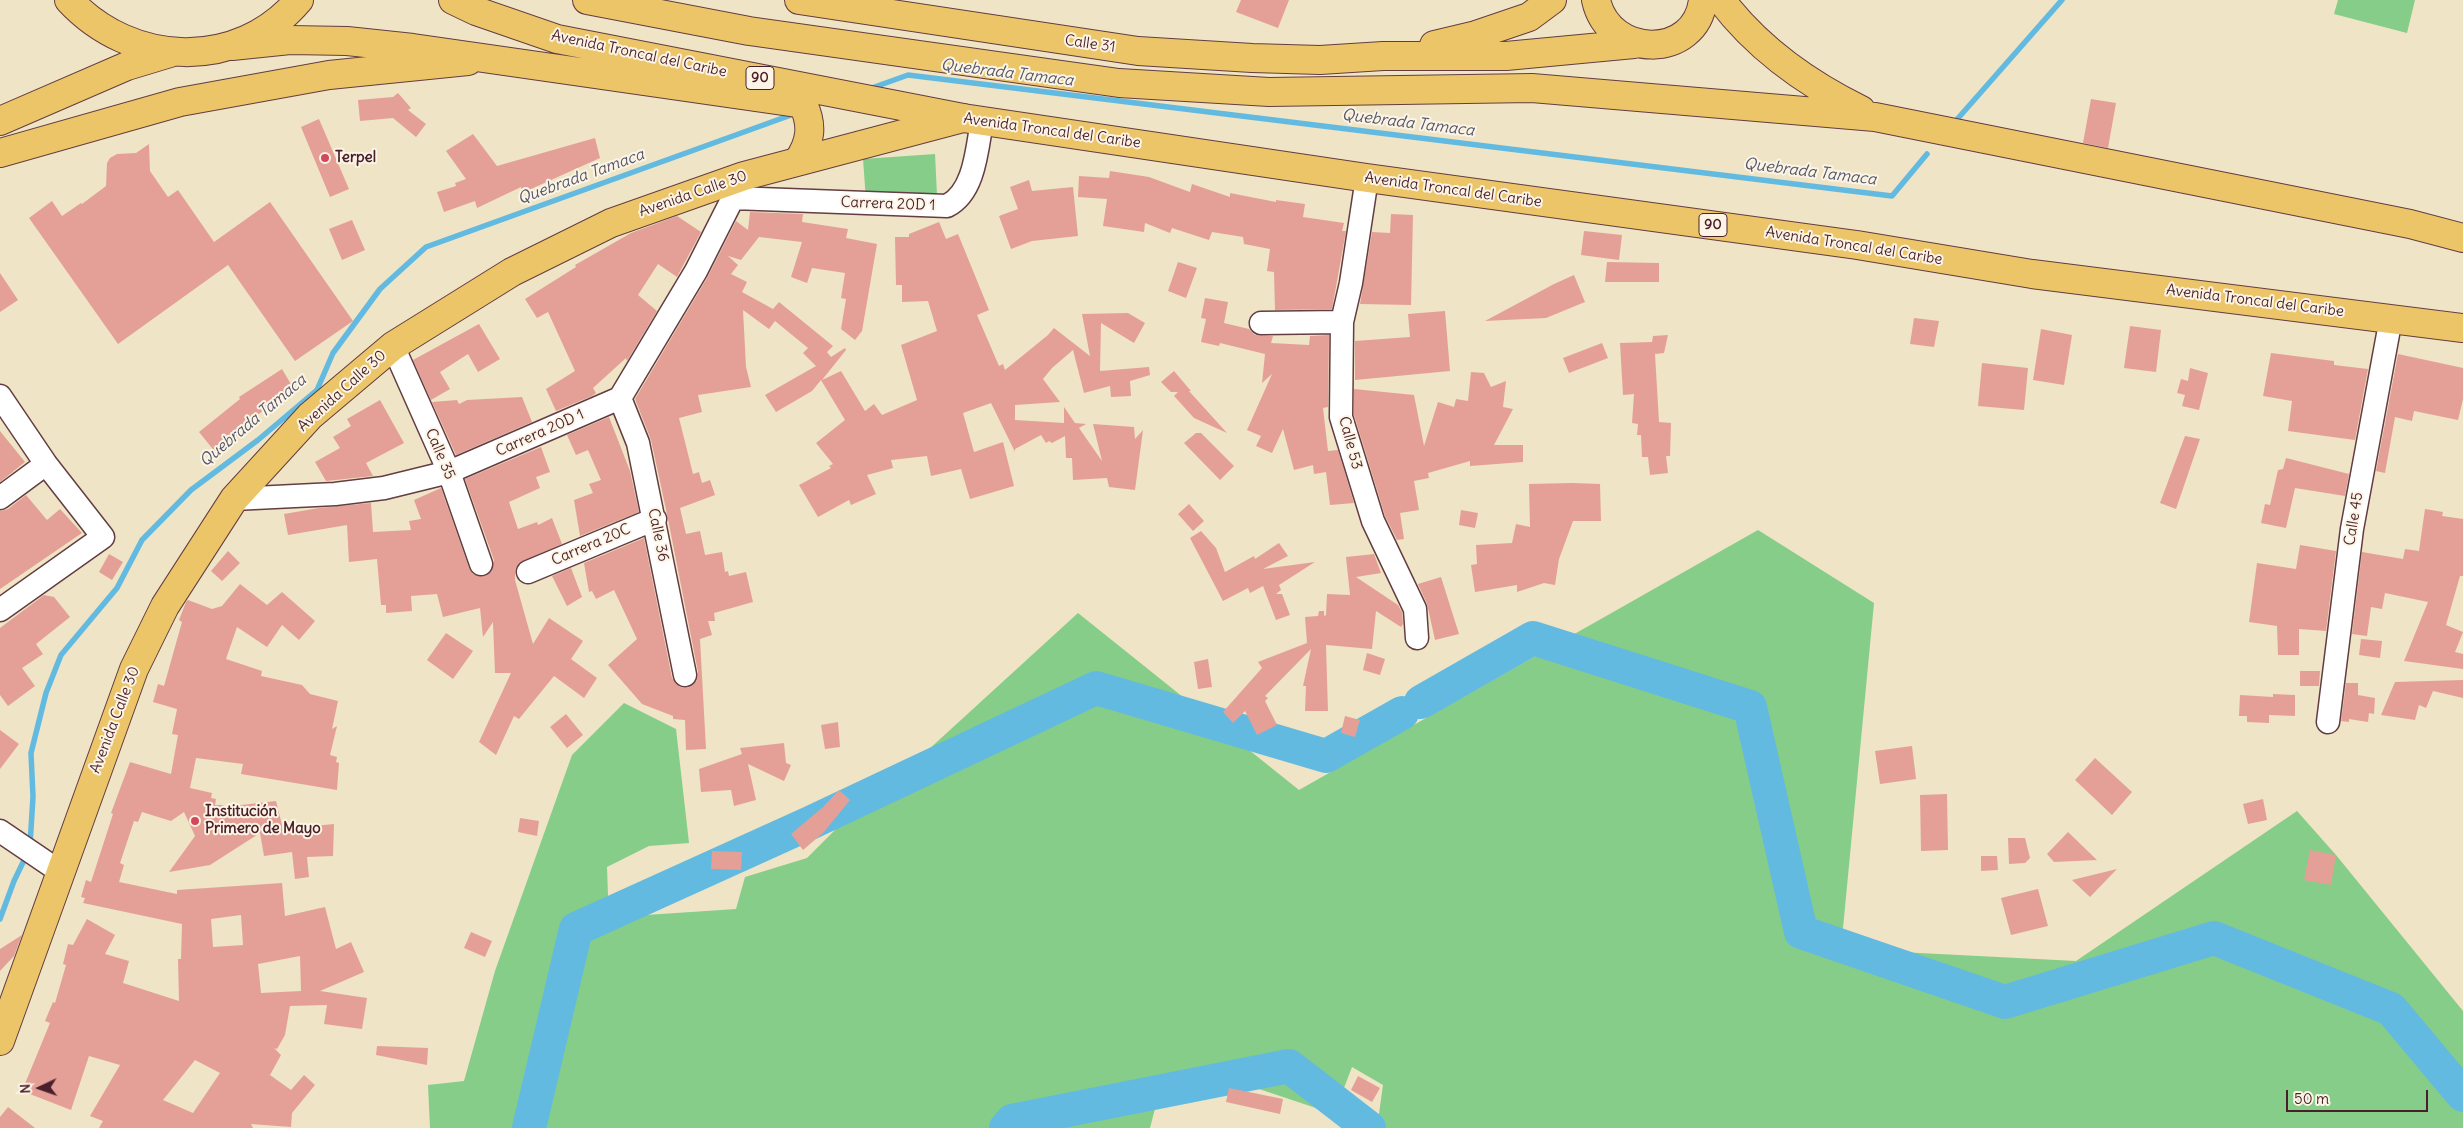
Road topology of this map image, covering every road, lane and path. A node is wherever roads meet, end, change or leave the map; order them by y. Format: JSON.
{"nodes":[{"id":1,"x":69,"y":0,"type":"edge"},
{"id":2,"x":299,"y":0,"type":"edge"},
{"id":3,"x":453,"y":0,"type":"edge"},
{"id":4,"x":587,"y":0,"type":"edge"},
{"id":5,"x":800,"y":0,"type":"edge"},
{"id":6,"x":1552,"y":0,"type":"edge"},
{"id":7,"x":1596,"y":0,"type":"edge"},
{"id":8,"x":1703,"y":0,"type":"edge"},
{"id":9,"x":1721,"y":0,"type":"edge"},
{"id":10,"x":1634,"y":44,"type":"junction"},
{"id":11,"x":232,"y":46,"type":"junction"},
{"id":12,"x":173,"y":52,"type":"junction"},
{"id":13,"x":1383,"y":56,"type":"junction"},
{"id":14,"x":486,"y":59,"type":"junction"},
{"id":15,"x":803,"y":104,"type":"junction"},
{"id":16,"x":1876,"y":117,"type":"junction"},
{"id":17,"x":973,"y":119,"type":"junction"},
{"id":18,"x":0,"y":121,"type":"edge"},
{"id":19,"x":0,"y":153,"type":"edge"},
{"id":20,"x":798,"y":161,"type":"junction"},
{"id":21,"x":1367,"y":178,"type":"junction"},
{"id":22,"x":738,"y":187,"type":"junction"},
{"id":23,"x":2463,"y":238,"type":"edge"},
{"id":24,"x":2391,"y":318,"type":"junction"},
{"id":25,"x":1342,"y":322,"type":"junction"},
{"id":26,"x":1261,"y":323,"type":"dead end"},
{"id":27,"x":2463,"y":328,"type":"edge"},
{"id":28,"x":393,"y":346,"type":"junction"},
{"id":29,"x":0,"y":397,"type":"edge"},
{"id":30,"x":620,"y":398,"type":"junction"},
{"id":31,"x":46,"y":464,"type":"junction"},
{"id":32,"x":449,"y":472,"type":"junction"},
{"id":33,"x":0,"y":498,"type":"edge"},
{"id":34,"x":234,"y":499,"type":"junction"},
{"id":35,"x":655,"y":519,"type":"junction"},
{"id":36,"x":481,"y":564,"type":"dead end"},
{"id":37,"x":528,"y":572,"type":"dead end"},
{"id":38,"x":0,"y":610,"type":"edge"},
{"id":39,"x":1417,"y":638,"type":"dead end"},
{"id":40,"x":685,"y":674,"type":"dead end"},
{"id":41,"x":2328,"y":722,"type":"dead end"},
{"id":42,"x":9,"y":837,"type":"edge"},
{"id":43,"x":49,"y":864,"type":"junction"},
{"id":44,"x":0,"y":1041,"type":"edge"}],
"edges":[{"from":1,"to":12,"type":"main road"},
{"from":2,"to":11,"type":"main road"},
{"from":3,"to":17,"type":"main road","name":"Avenida Troncal del Caribe","number":"90"},
{"from":4,"to":16,"type":"main road"},
{"from":5,"to":13,"type":"main road","name":"Calle 31"},
{"from":6,"to":13,"type":"main road"},
{"from":7,"to":10,"type":"main road"},
{"from":8,"to":10,"type":"main road"},
{"from":9,"to":16,"type":"main road"},
{"from":10,"to":13,"type":"main road"},
{"from":11,"to":12,"type":"main road"},
{"from":11,"to":14,"type":"main road"},
{"from":12,"to":18,"type":"main road"},
{"from":14,"to":15,"type":"main road"},
{"from":14,"to":19,"type":"main road"},
{"from":15,"to":17,"type":"main road"},
{"from":15,"to":20,"type":"main road"},
{"from":16,"to":23,"type":"main road"},
{"from":17,"to":20,"type":"main road","name":"Avenida Calle 30"},
{"from":17,"to":21,"type":"main road","name":"Avenida Troncal del Caribe","number":"90"},
{"from":17,"to":22,"type":"street","name":"Carrera 20D 1"},
{"from":20,"to":22,"type":"main road","name":"Avenida Calle 30"},
{"from":21,"to":24,"type":"main road","name":"Avenida Troncal del Caribe","number":"90"},
{"from":21,"to":25,"type":"street","name":"Calle 53"},
{"from":22,"to":28,"type":"main road","name":"Avenida Calle 30"},
{"from":22,"to":30,"type":"street"},
{"from":24,"to":27,"type":"main road","name":"Avenida Troncal del Caribe","number":"90"},
{"from":24,"to":41,"type":"street","name":"Calle 45"},
{"from":25,"to":26,"type":"street"},
{"from":25,"to":39,"type":"street","name":"Calle 53"},
{"from":28,"to":32,"type":"street","name":"Calle 35"},
{"from":28,"to":34,"type":"main road","name":"Avenida Calle 30"},
{"from":29,"to":31,"type":"street"},
{"from":30,"to":32,"type":"street","name":"Carrera 20D 1"},
{"from":30,"to":35,"type":"street","name":"Calle 36"},
{"from":31,"to":33,"type":"street"},
{"from":31,"to":38,"type":"street"},
{"from":32,"to":34,"type":"street","name":"Carrera 20D 1"},
{"from":32,"to":36,"type":"street","name":"Calle 35"},
{"from":34,"to":43,"type":"main road","name":"Avenida Calle 30"},
{"from":35,"to":37,"type":"street","name":"Carrera 20C"},
{"from":35,"to":40,"type":"street","name":"Calle 36"},
{"from":42,"to":43,"type":"street"},
{"from":43,"to":44,"type":"main road","name":"Avenida Calle 30"}]}
